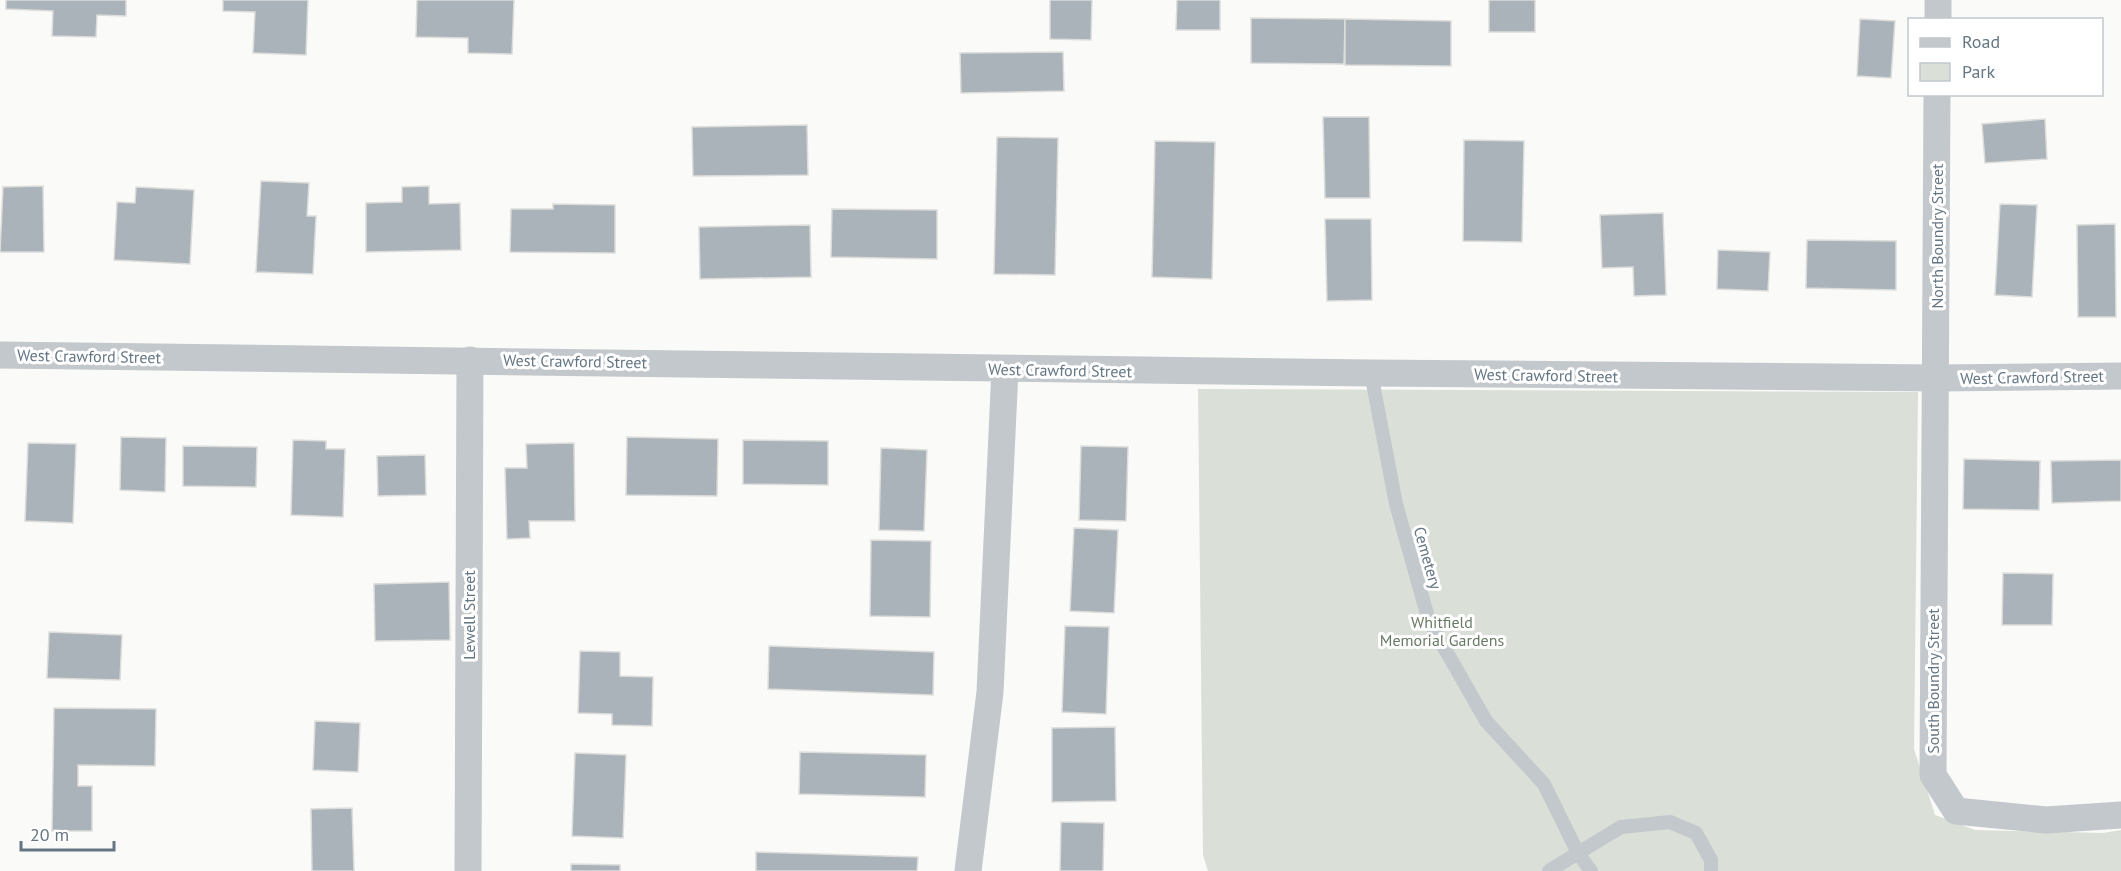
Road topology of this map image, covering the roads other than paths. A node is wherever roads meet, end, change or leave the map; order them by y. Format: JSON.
{"nodes":[{"id":1,"x":1938,"y":0,"type":"edge"},
{"id":2,"x":1938,"y":18,"type":"edge"},
{"id":3,"x":1937,"y":96,"type":"edge"},
{"id":4,"x":0,"y":355,"type":"edge"},
{"id":5,"x":470,"y":360,"type":"junction"},
{"id":6,"x":1005,"y":369,"type":"junction"},
{"id":7,"x":1371,"y":373,"type":"junction"},
{"id":8,"x":2121,"y":376,"type":"edge"},
{"id":9,"x":1937,"y":378,"type":"junction"},
{"id":10,"x":2121,"y":815,"type":"edge"},
{"id":11,"x":1578,"y":853,"type":"junction"},
{"id":12,"x":468,"y":871,"type":"edge"},
{"id":13,"x":968,"y":871,"type":"edge"},
{"id":14,"x":1549,"y":871,"type":"edge"},
{"id":15,"x":1591,"y":871,"type":"edge"},
{"id":16,"x":1711,"y":871,"type":"edge"}],
"edges":[{"from":1,"to":2,"type":"street"},
{"from":3,"to":9,"type":"street","name":"North Boundry Street"},
{"from":4,"to":5,"type":"street","name":"West Crawford Street"},
{"from":5,"to":6,"type":"street","name":"West Crawford Street"},
{"from":5,"to":12,"type":"street","name":"Lewell Street"},
{"from":6,"to":7,"type":"street","name":"West Crawford Street"},
{"from":6,"to":13,"type":"street"},
{"from":7,"to":9,"type":"street","name":"West Crawford Street"},
{"from":7,"to":11,"type":"lane","name":"Cemetery"},
{"from":8,"to":9,"type":"street","name":"West Crawford Street"},
{"from":9,"to":10,"type":"street","name":"South Boundry Street"},
{"from":11,"to":14,"type":"lane"},
{"from":11,"to":15,"type":"lane","name":"Cemetery"},
{"from":11,"to":16,"type":"lane"}]}
